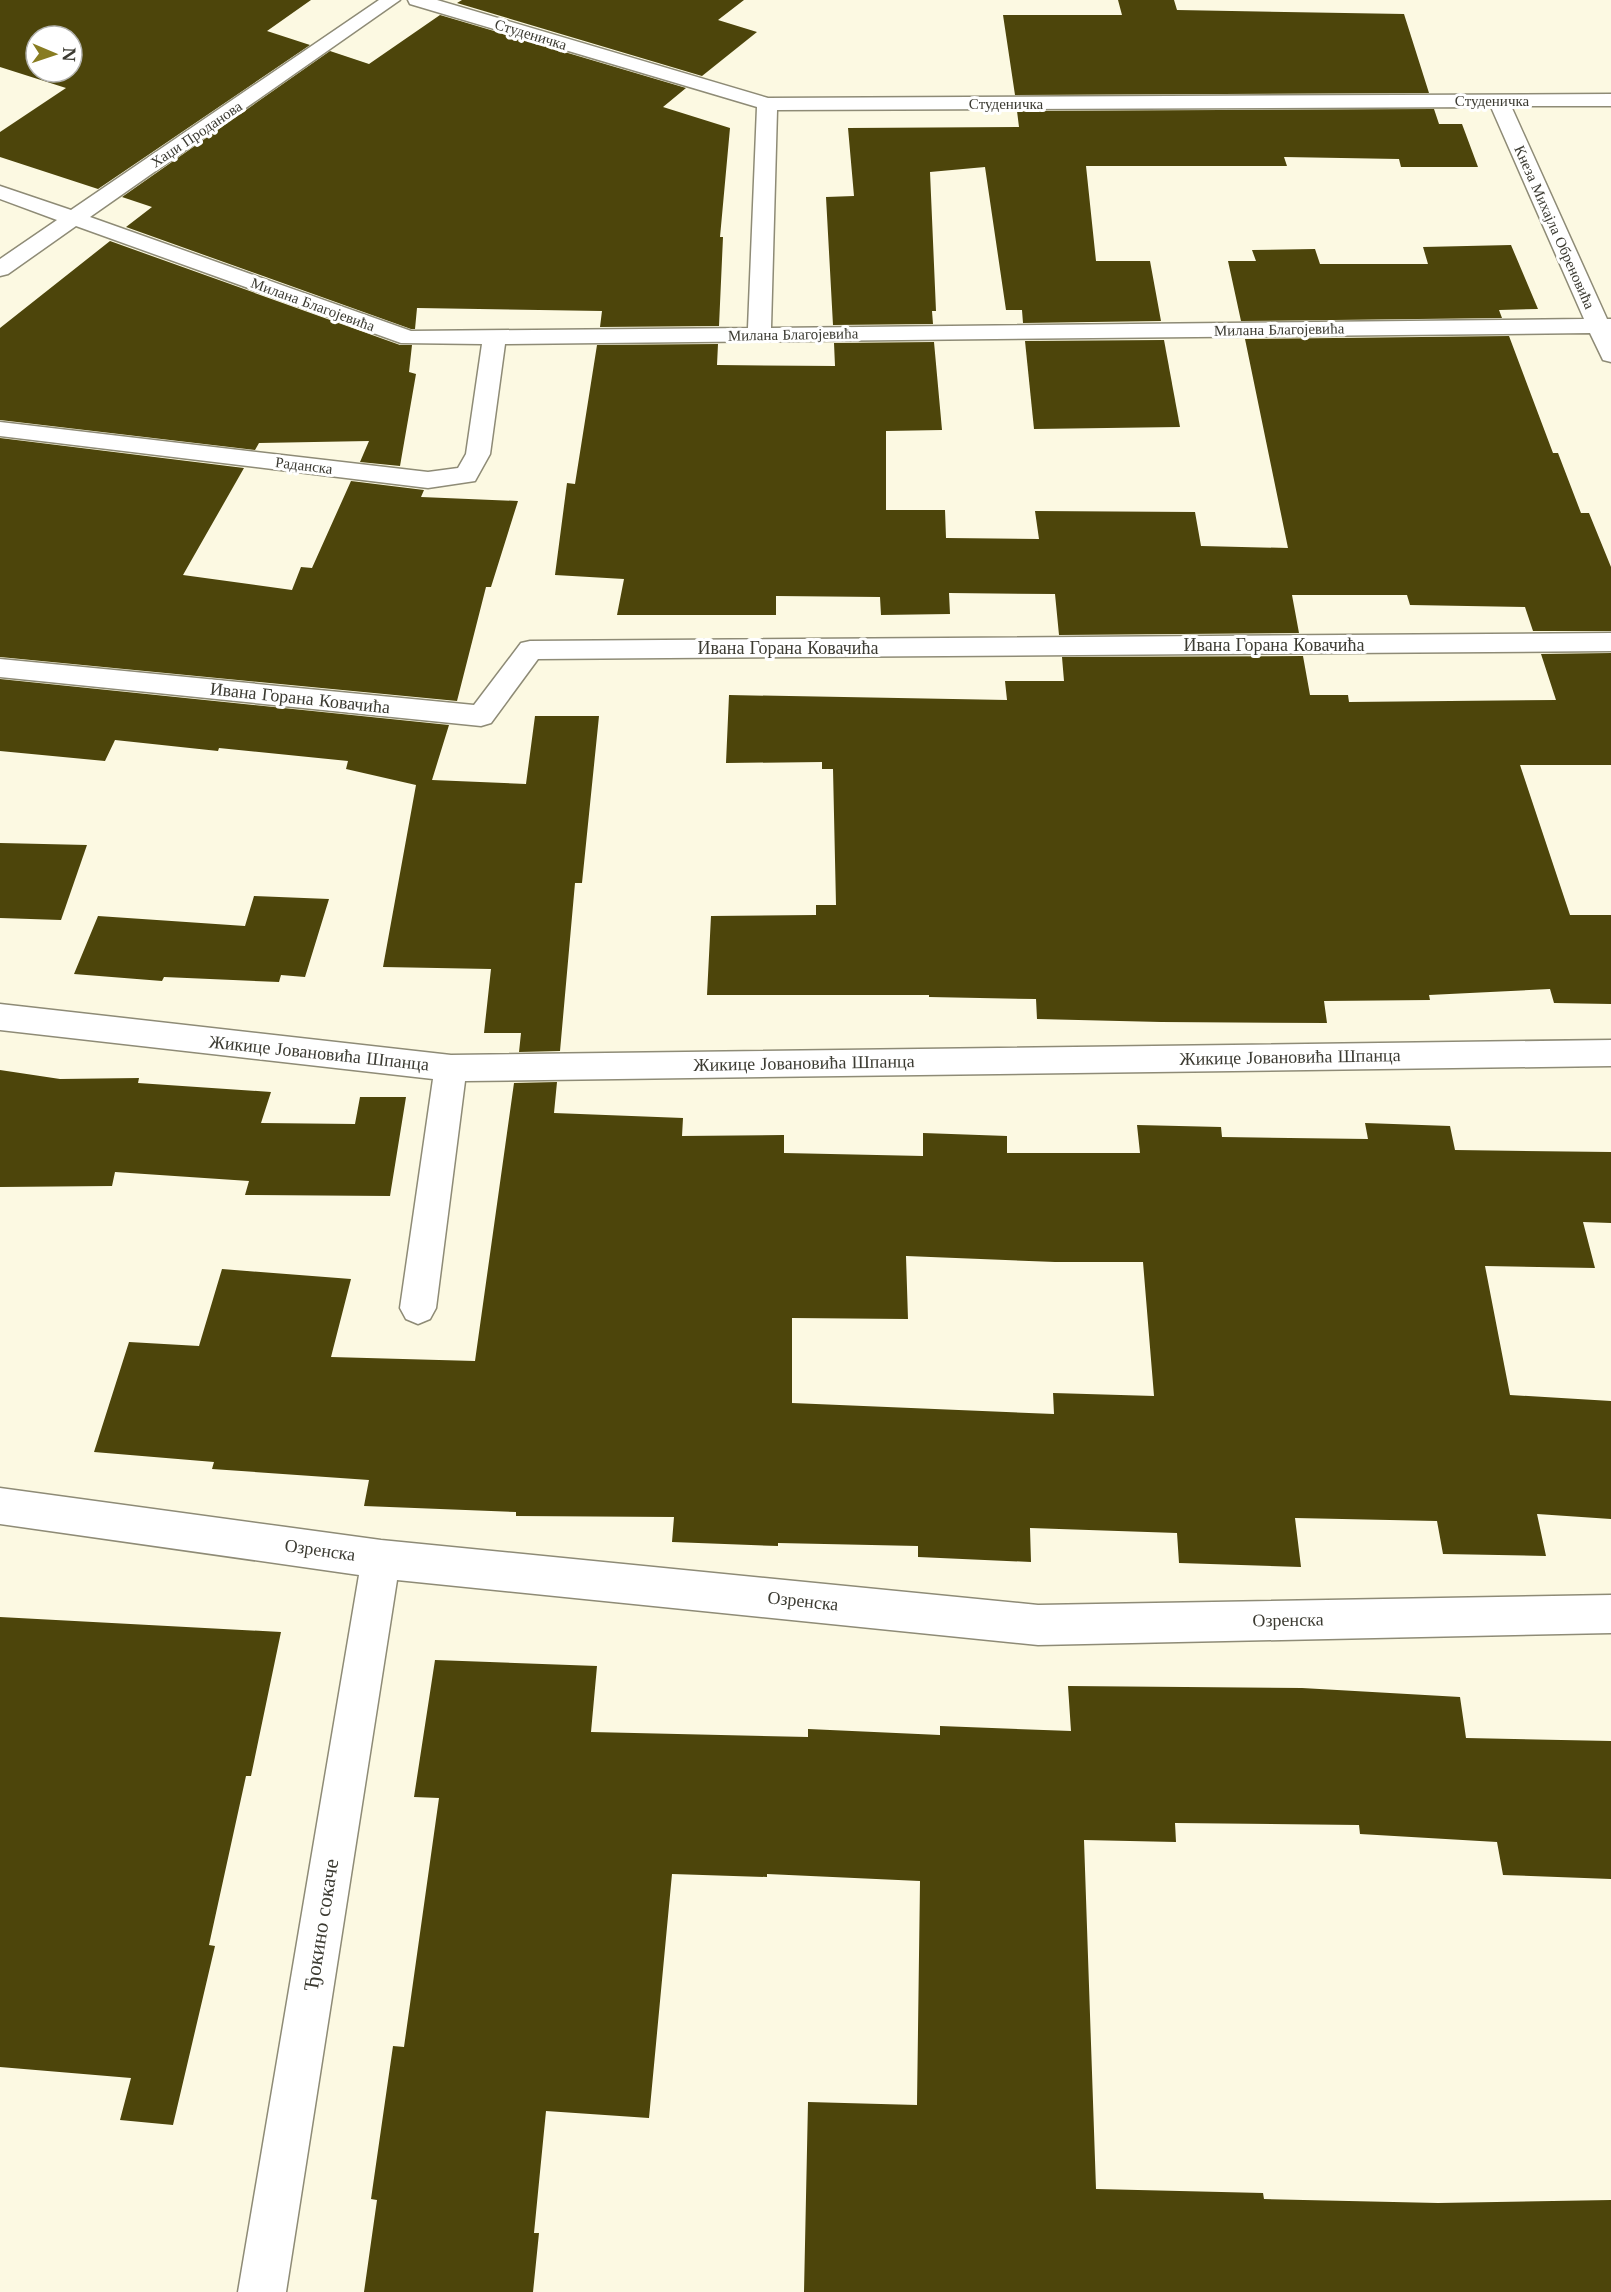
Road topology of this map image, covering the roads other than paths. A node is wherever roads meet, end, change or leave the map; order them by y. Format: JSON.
{"nodes":[{"id":1,"x":391,"y":0,"type":"edge"},
{"id":2,"x":417,"y":0,"type":"edge"},
{"id":3,"x":1498,"y":99,"type":"junction"},
{"id":4,"x":1611,"y":100,"type":"edge"},
{"id":5,"x":767,"y":104,"type":"junction"},
{"id":6,"x":0,"y":192,"type":"edge"},
{"id":7,"x":74,"y":218,"type":"junction"},
{"id":8,"x":0,"y":269,"type":"edge"},
{"id":9,"x":1604,"y":326,"type":"edge"},
{"id":10,"x":759,"y":334,"type":"junction"},
{"id":11,"x":495,"y":337,"type":"junction"},
{"id":12,"x":1611,"y":355,"type":"edge"},
{"id":13,"x":0,"y":429,"type":"edge"},
{"id":14,"x":1611,"y":642,"type":"edge"},
{"id":15,"x":0,"y":668,"type":"edge"},
{"id":16,"x":0,"y":1017,"type":"edge"},
{"id":17,"x":1611,"y":1053,"type":"edge"},
{"id":18,"x":451,"y":1068,"type":"junction"},
{"id":19,"x":418,"y":1308,"type":"dead end"},
{"id":20,"x":0,"y":1506,"type":"edge"},
{"id":21,"x":381,"y":1558,"type":"junction"},
{"id":22,"x":1611,"y":1614,"type":"edge"},
{"id":23,"x":262,"y":2292,"type":"edge"}],
"edges":[{"from":1,"to":7,"type":"street","name":"Хаџи Проданова"},
{"from":2,"to":5,"type":"street","name":"Студеничка"},
{"from":3,"to":4,"type":"street","name":"Студеничка"},
{"from":3,"to":5,"type":"street","name":"Студеничка"},
{"from":3,"to":9,"type":"street","name":"Кнеза Михајла Обреновића"},
{"from":5,"to":10,"type":"street"},
{"from":6,"to":7,"type":"street","name":"Милана Благојевића"},
{"from":7,"to":8,"type":"street","name":"Хаџи Проданова"},
{"from":7,"to":11,"type":"street","name":"Милана Благојевића"},
{"from":9,"to":10,"type":"street","name":"Милана Благојевића"},
{"from":9,"to":12,"type":"street","name":"Кнеза Михајла Обреновића"},
{"from":10,"to":11,"type":"street","name":"Милана Благојевића"},
{"from":11,"to":13,"type":"street","name":"Раданска"},
{"from":14,"to":15,"type":"street","name":"Ивана Горана Ковачића"},
{"from":16,"to":18,"type":"street","name":"Жикице Јовановића Шпанца"},
{"from":17,"to":18,"type":"street","name":"Жикице Јовановића Шпанца"},
{"from":18,"to":19,"type":"street"},
{"from":20,"to":21,"type":"street","name":"Озренска"},
{"from":21,"to":22,"type":"street","name":"Озренска"},
{"from":21,"to":23,"type":"street","name":"Ђокино сокаче"}]}
